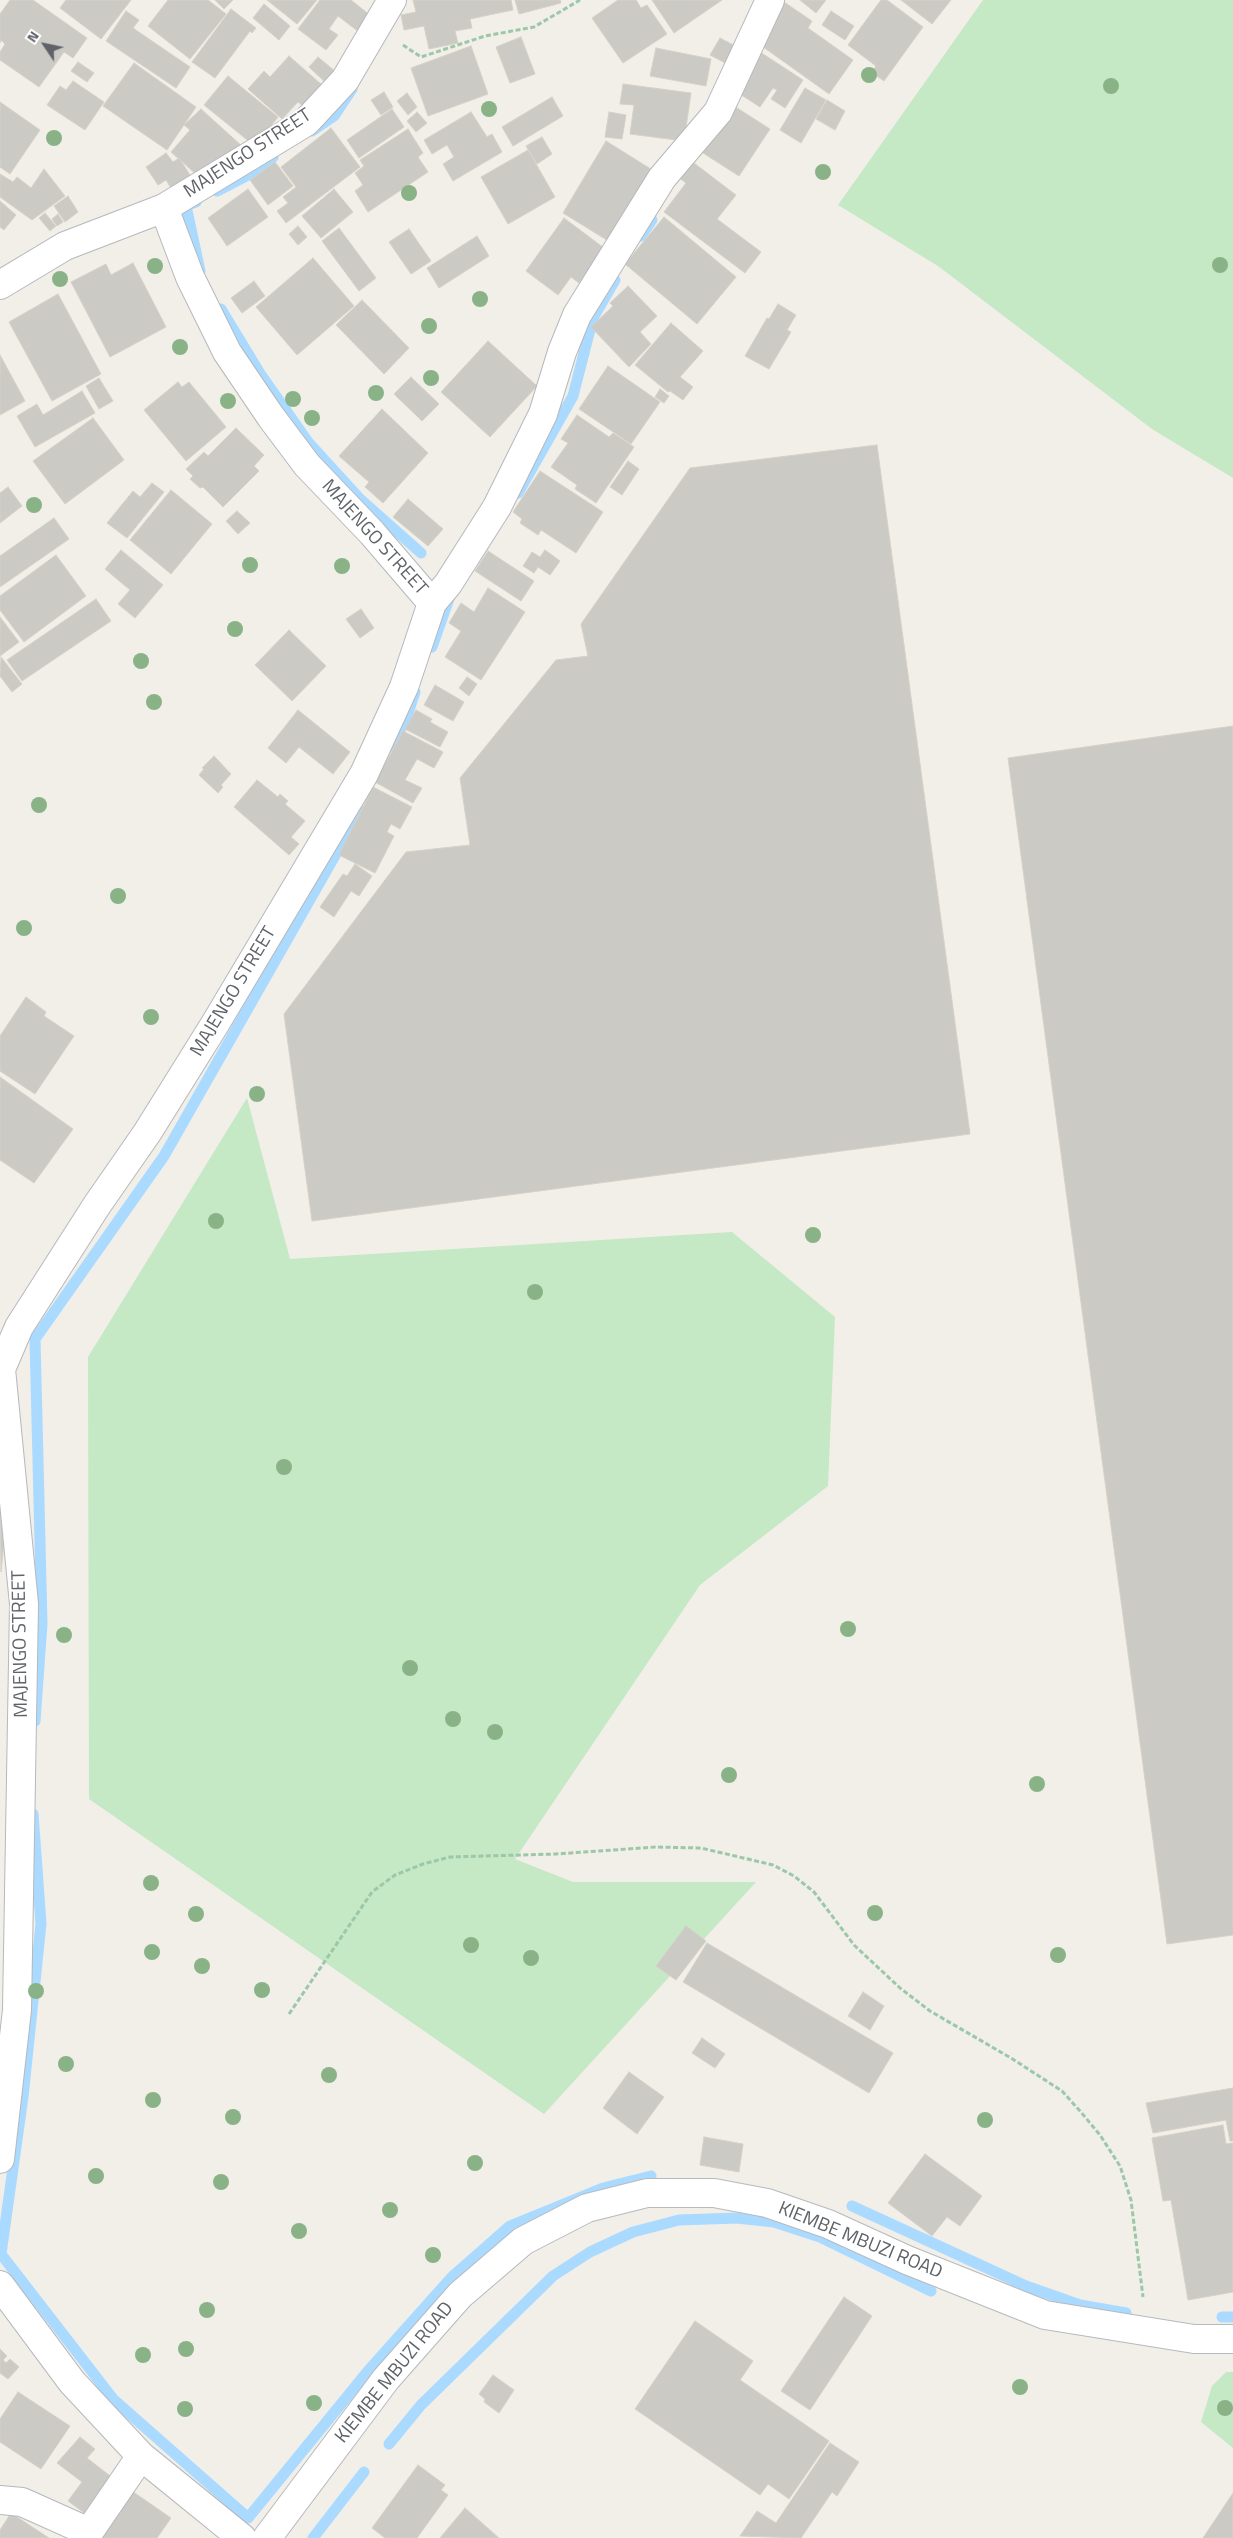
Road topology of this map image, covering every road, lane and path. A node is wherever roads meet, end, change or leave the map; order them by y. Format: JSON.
{"nodes":[{"id":1,"x":392,"y":0,"type":"edge"},
{"id":2,"x":580,"y":0,"type":"edge"},
{"id":3,"x":770,"y":0,"type":"edge"},
{"id":4,"x":396,"y":41,"type":"dead end"},
{"id":5,"x":164,"y":208,"type":"junction"},
{"id":6,"x":0,"y":285,"type":"edge"},
{"id":7,"x":432,"y":603,"type":"junction"},
{"id":8,"x":289,"y":2014,"type":"dead end"},
{"id":9,"x":0,"y":2159,"type":"edge"},
{"id":10,"x":0,"y":2285,"type":"edge"},
{"id":11,"x":1146,"y":2332,"type":"junction"},
{"id":12,"x":1233,"y":2339,"type":"edge"},
{"id":13,"x":140,"y":2456,"type":"junction"},
{"id":14,"x":0,"y":2500,"type":"edge"},
{"id":15,"x":242,"y":2538,"type":"edge"},
{"id":16,"x":267,"y":2538,"type":"edge"}],
"edges":[{"from":1,"to":5,"type":"street","name":"MAJENGO STREET"},
{"from":2,"to":4,"type":"path"},
{"from":3,"to":7,"type":"street"},
{"from":5,"to":6,"type":"street"},
{"from":5,"to":7,"type":"street","name":"MAJENGO STREET"},
{"from":7,"to":9,"type":"street","name":"MAJENGO STREET"},
{"from":8,"to":11,"type":"path"},
{"from":10,"to":13,"type":"street"},
{"from":11,"to":12,"type":"street","name":"KIEMBE MBUZI ROAD"},
{"from":11,"to":16,"type":"street","name":"KIEMBE MBUZI ROAD"},
{"from":13,"to":14,"type":"street"},
{"from":13,"to":15,"type":"street"}]}
